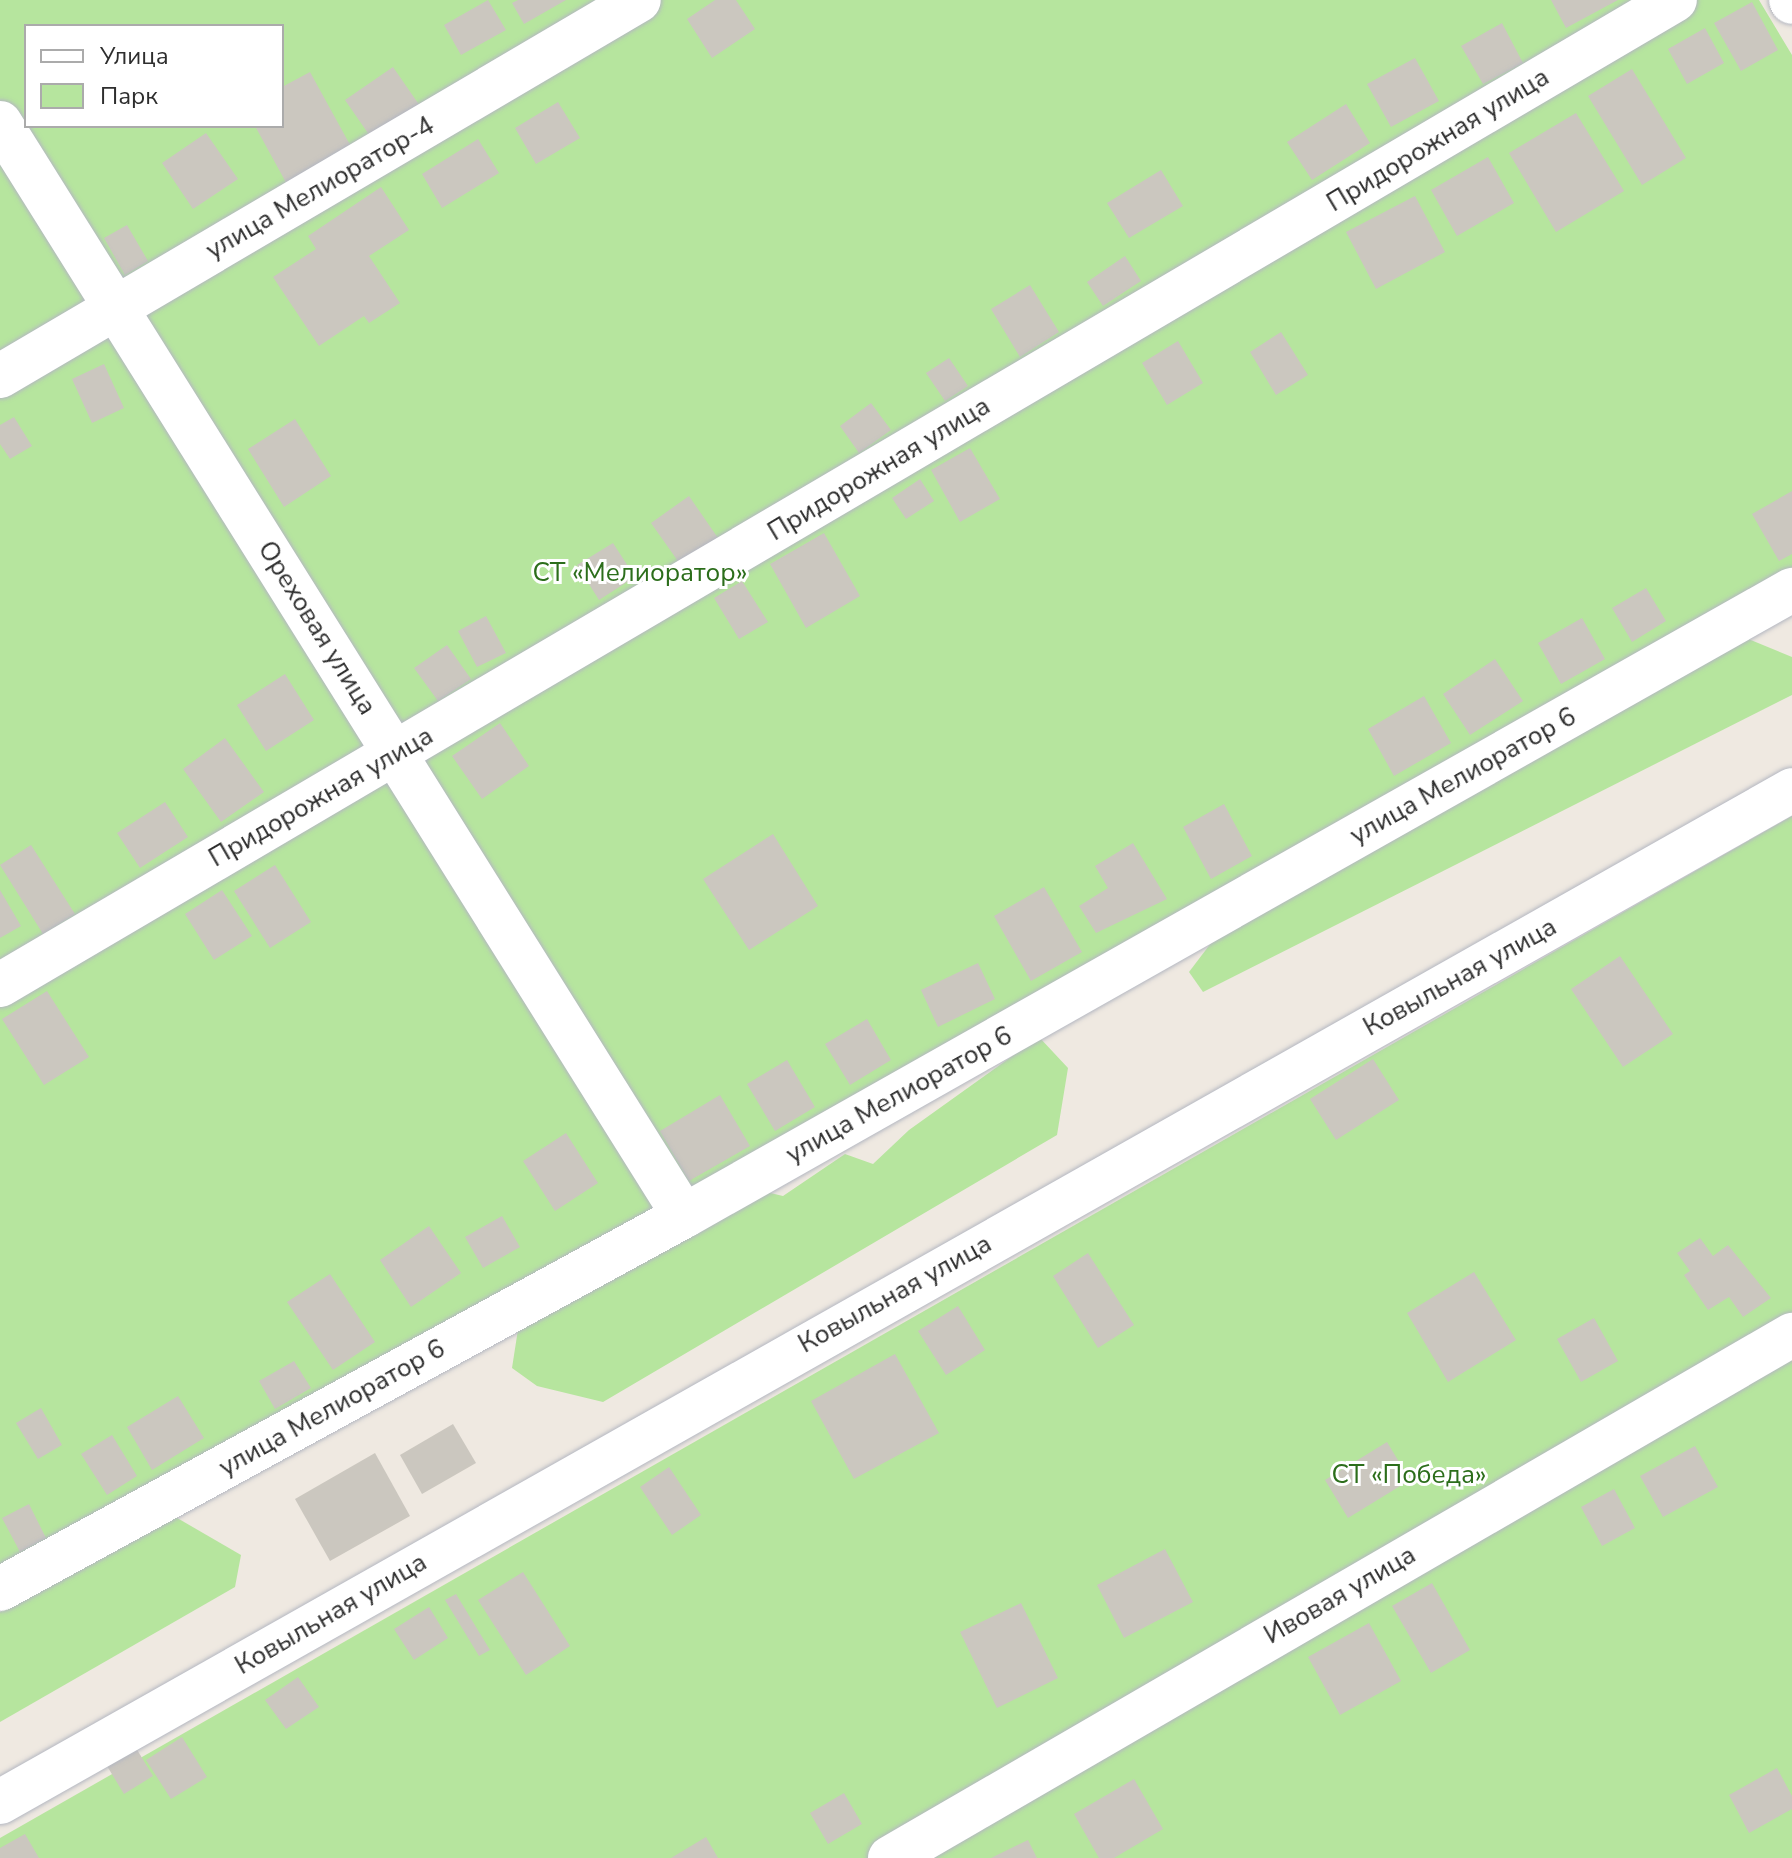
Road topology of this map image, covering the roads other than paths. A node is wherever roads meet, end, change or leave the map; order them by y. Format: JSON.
{"nodes":[{"id":1,"x":639,"y":0,"type":"edge"},
{"id":2,"x":1675,"y":0,"type":"edge"},
{"id":3,"x":0,"y":123,"type":"edge"},
{"id":4,"x":118,"y":307,"type":"junction"},
{"id":5,"x":0,"y":376,"type":"edge"},
{"id":6,"x":1792,"y":590,"type":"edge"},
{"id":7,"x":395,"y":754,"type":"junction"},
{"id":8,"x":1792,"y":790,"type":"edge"},
{"id":9,"x":0,"y":985,"type":"edge"},
{"id":10,"x":684,"y":1216,"type":"junction"},
{"id":11,"x":1792,"y":1335,"type":"edge"},
{"id":12,"x":0,"y":1589,"type":"edge"},
{"id":13,"x":0,"y":1802,"type":"edge"},
{"id":14,"x":890,"y":1858,"type":"edge"}],
"edges":[{"from":1,"to":4,"type":"street","name":"улица Мелиоратор-4"},
{"from":2,"to":7,"type":"street","name":"Придорожная улица"},
{"from":3,"to":4,"type":"street","name":"Ореховая улица"},
{"from":4,"to":5,"type":"street","name":"улица Мелиоратор-4"},
{"from":4,"to":7,"type":"street","name":"Ореховая улица"},
{"from":6,"to":10,"type":"street","name":"улица Мелиоратор 6"},
{"from":7,"to":9,"type":"street","name":"Придорожная улица"},
{"from":7,"to":10,"type":"street","name":"Ореховая улица"},
{"from":8,"to":13,"type":"street","name":"Ковыльная улица"},
{"from":10,"to":12,"type":"street","name":"улица Мелиоратор 6"},
{"from":11,"to":14,"type":"street","name":"Ивовая улица"}]}
